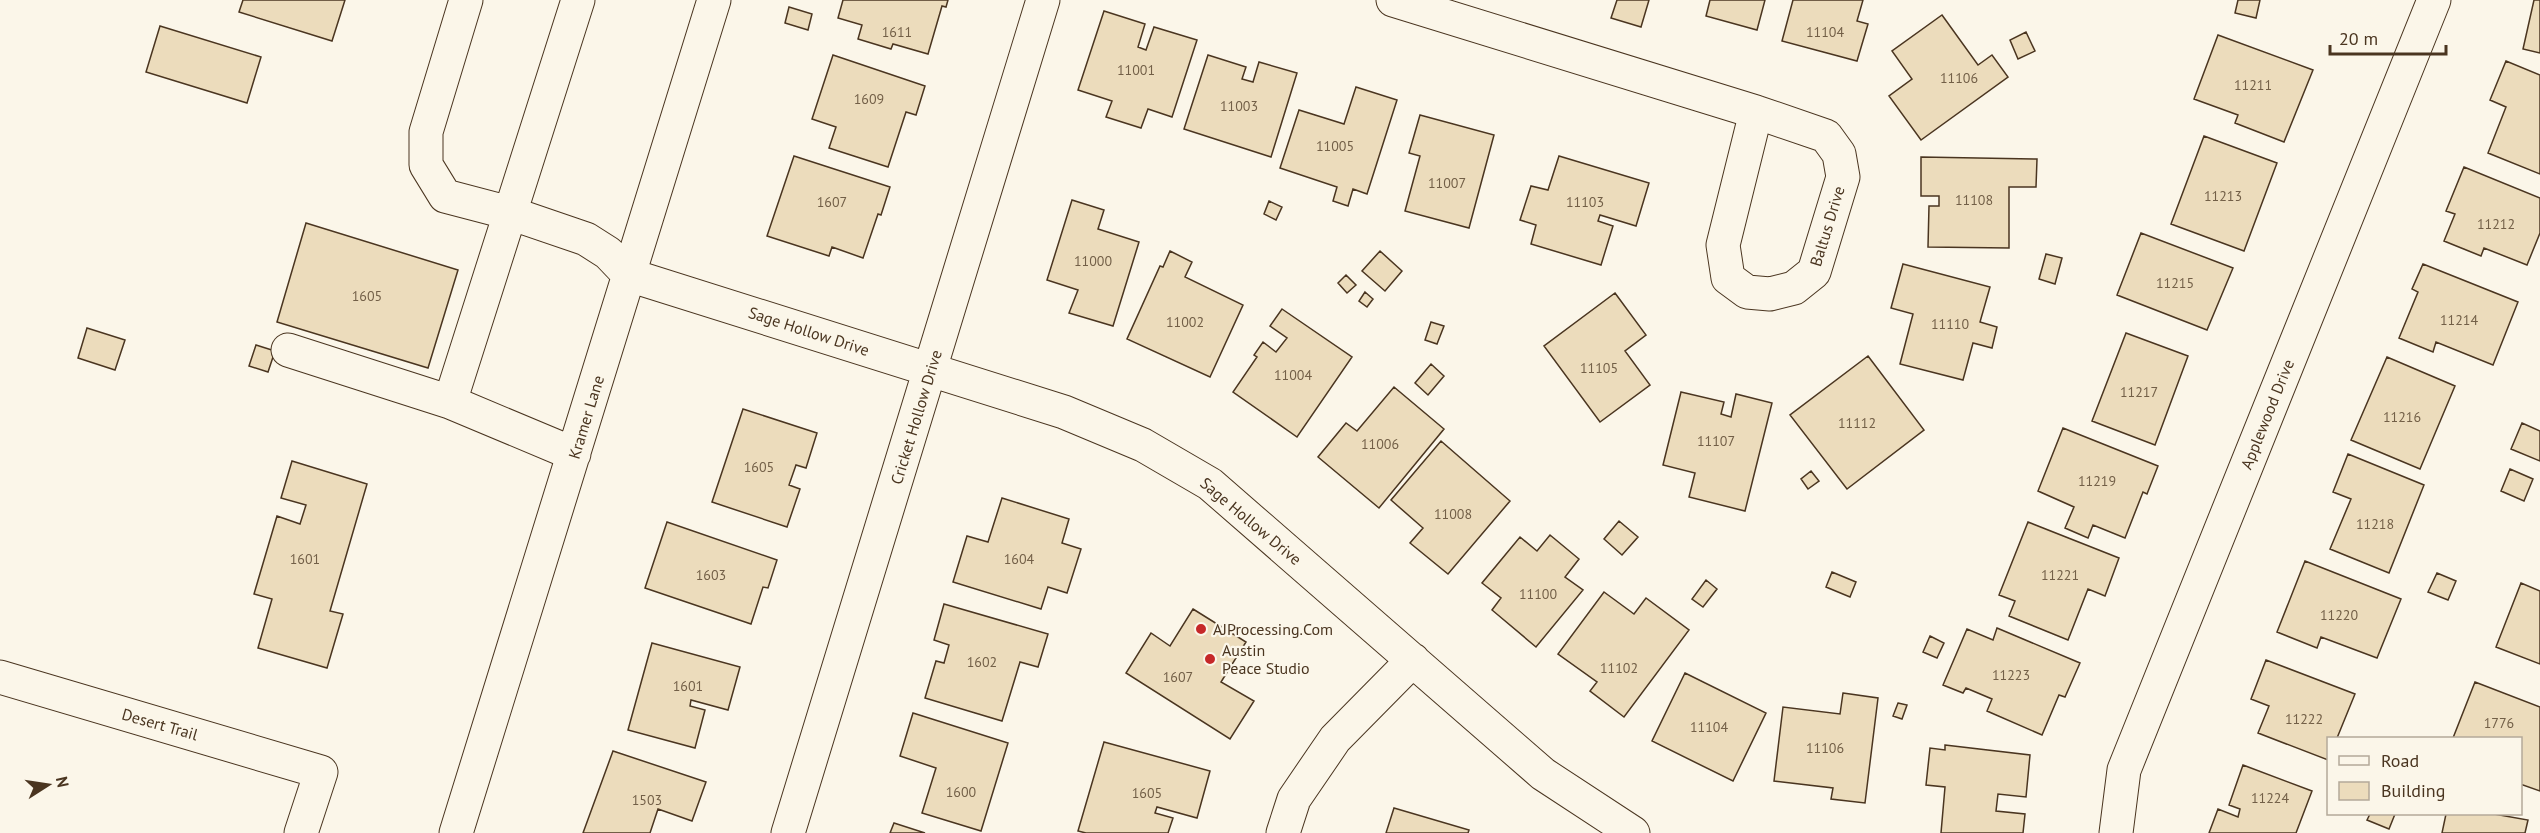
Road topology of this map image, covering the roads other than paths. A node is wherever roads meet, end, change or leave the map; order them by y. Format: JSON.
{"nodes":[{"id":1,"x":466,"y":0,"type":"edge"},
{"id":2,"x":578,"y":0,"type":"edge"},
{"id":3,"x":714,"y":0,"type":"edge"},
{"id":4,"x":1043,"y":0,"type":"edge"},
{"id":5,"x":1393,"y":0,"type":"edge"},
{"id":6,"x":2434,"y":0,"type":"edge"},
{"id":7,"x":1756,"y":112,"type":"junction"},
{"id":8,"x":510,"y":213,"type":"junction"},
{"id":9,"x":629,"y":275,"type":"junction"},
{"id":10,"x":288,"y":350,"type":"dead end"},
{"id":11,"x":931,"y":370,"type":"junction"},
{"id":12,"x":450,"y":402,"type":"junction"},
{"id":13,"x":574,"y":454,"type":"junction"},
{"id":14,"x":1413,"y":660,"type":"junction"},
{"id":15,"x":0,"y":677,"type":"edge"},
{"id":16,"x":301,"y":833,"type":"edge"},
{"id":17,"x":456,"y":833,"type":"edge"},
{"id":18,"x":788,"y":833,"type":"edge"},
{"id":19,"x":1283,"y":833,"type":"edge"},
{"id":20,"x":1633,"y":833,"type":"edge"},
{"id":21,"x":2116,"y":833,"type":"edge"}],
"edges":[{"from":1,"to":8,"type":"street"},
{"from":2,"to":8,"type":"street"},
{"from":3,"to":9,"type":"street","name":"Kramer Lane"},
{"from":4,"to":11,"type":"street","name":"Cricket Hollow Drive"},
{"from":5,"to":7,"type":"street","name":"Baltus Drive"},
{"from":6,"to":21,"type":"street","name":"Applewood Drive"},
{"from":7,"to":7,"type":"street","name":"Baltus Drive"},
{"from":8,"to":9,"type":"street"},
{"from":8,"to":12,"type":"street"},
{"from":9,"to":11,"type":"street","name":"Sage Hollow Drive"},
{"from":9,"to":13,"type":"street","name":"Kramer Lane"},
{"from":10,"to":12,"type":"street"},
{"from":11,"to":14,"type":"street","name":"Sage Hollow Drive"},
{"from":11,"to":18,"type":"street","name":"Cricket Hollow Drive"},
{"from":12,"to":13,"type":"street"},
{"from":13,"to":17,"type":"street","name":"Kramer Lane"},
{"from":14,"to":19,"type":"street"},
{"from":14,"to":20,"type":"street","name":"Sage Hollow Drive"},
{"from":15,"to":16,"type":"street","name":"Desert Trail"}]}
